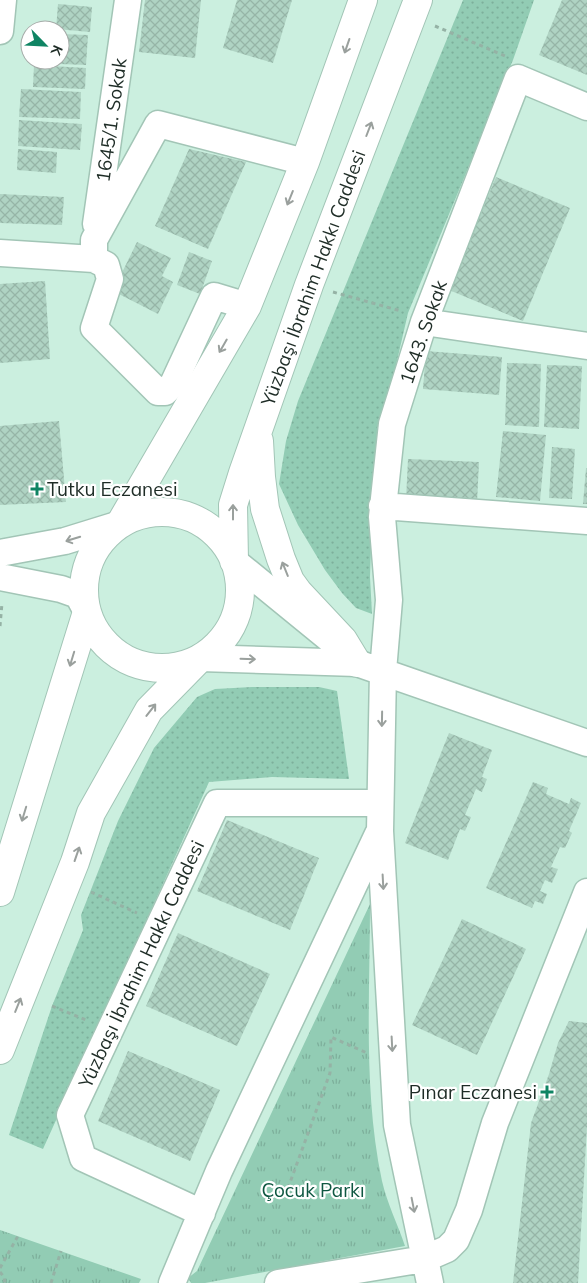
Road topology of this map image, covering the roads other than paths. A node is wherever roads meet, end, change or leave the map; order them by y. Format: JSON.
{"nodes":[{"id":1,"x":3,"y":0,"type":"edge"},
{"id":2,"x":128,"y":0,"type":"edge"},
{"id":3,"x":363,"y":0,"type":"edge"},
{"id":4,"x":415,"y":8,"type":"edge"},
{"id":5,"x":0,"y":31,"type":"edge"},
{"id":6,"x":587,"y":107,"type":"edge"},
{"id":7,"x":305,"y":162,"type":"junction"},
{"id":8,"x":94,"y":249,"type":"junction"},
{"id":9,"x":0,"y":253,"type":"edge"},
{"id":10,"x":247,"y":306,"type":"junction"},
{"id":11,"x":424,"y":322,"type":"junction"},
{"id":12,"x":587,"y":346,"type":"edge"},
{"id":13,"x":261,"y":418,"type":"junction"},
{"id":14,"x":382,"y":506,"type":"junction"},
{"id":15,"x":587,"y":521,"type":"edge"},
{"id":16,"x":120,"y":524,"type":"junction"},
{"id":17,"x":0,"y":553,"type":"edge"},
{"id":18,"x":234,"y":561,"type":"junction"},
{"id":19,"x":0,"y":577,"type":"edge"},
{"id":20,"x":87,"y":612,"type":"junction"},
{"id":21,"x":200,"y":658,"type":"junction"},
{"id":22,"x":357,"y":663,"type":"junction"},
{"id":23,"x":383,"y":671,"type":"junction"},
{"id":24,"x":587,"y":743,"type":"edge"},
{"id":25,"x":380,"y":803,"type":"junction"},
{"id":26,"x":380,"y":831,"type":"junction"},
{"id":27,"x":0,"y":892,"type":"edge"},
{"id":28,"x":587,"y":892,"type":"edge"},
{"id":29,"x":575,"y":952,"type":"edge"},
{"id":30,"x":0,"y":1050,"type":"edge"},
{"id":31,"x":202,"y":1213,"type":"junction"},
{"id":32,"x":427,"y":1271,"type":"edge"},
{"id":33,"x":172,"y":1283,"type":"edge"},
{"id":34,"x":278,"y":1283,"type":"edge"}],
"edges":[{"from":1,"to":5,"type":"street"},
{"from":2,"to":8,"type":"street","name":"1645/1. Sokak"},
{"from":3,"to":7,"type":"main road","one_way":true},
{"from":13,"to":4,"type":"main road","name":"Yüzbaşı İbrahim Hakkı Caddesi","one_way":true},
{"from":6,"to":11,"type":"street","name":"1643. Sokak"},
{"from":7,"to":8,"type":"street"},
{"from":7,"to":10,"type":"main road","one_way":true},
{"from":8,"to":9,"type":"street"},
{"from":8,"to":10,"type":"street"},
{"from":10,"to":16,"type":"main road","one_way":true},
{"from":11,"to":12,"type":"street"},
{"from":11,"to":14,"type":"street","name":"1643. Sokak"},
{"from":18,"to":13,"type":"main road","name":"Yüzbaşı İbrahim Hakkı Caddesi","one_way":true},
{"from":22,"to":13,"type":"main road","one_way":true},
{"from":14,"to":15,"type":"street"},
{"from":14,"to":23,"type":"street","name":"1643. Sokak"},
{"from":16,"to":17,"type":"street","one_way":true},
{"from":16,"to":18,"type":"main road"},
{"from":16,"to":20,"type":"main road"},
{"from":18,"to":21,"type":"main road"},
{"from":18,"to":22,"type":"street"},
{"from":19,"to":20,"type":"street"},
{"from":20,"to":21,"type":"main road"},
{"from":20,"to":27,"type":"main road","one_way":true},
{"from":21,"to":22,"type":"street","one_way":true},
{"from":30,"to":21,"type":"main road","one_way":true},
{"from":22,"to":23,"type":"street"},
{"from":23,"to":24,"type":"street"},
{"from":23,"to":25,"type":"street","name":"1643. Sokak","one_way":true},
{"from":25,"to":26,"type":"street","name":"1643. Sokak"},
{"from":25,"to":31,"type":"street","name":"Yüzbaşı İbrahim Hakkı Caddesi"},
{"from":26,"to":31,"type":"street"},
{"from":26,"to":32,"type":"street","name":"1643. Sokak","one_way":true},
{"from":28,"to":29,"type":"street"},
{"from":29,"to":32,"type":"street"},
{"from":31,"to":33,"type":"street"},
{"from":32,"to":34,"type":"street"}]}
